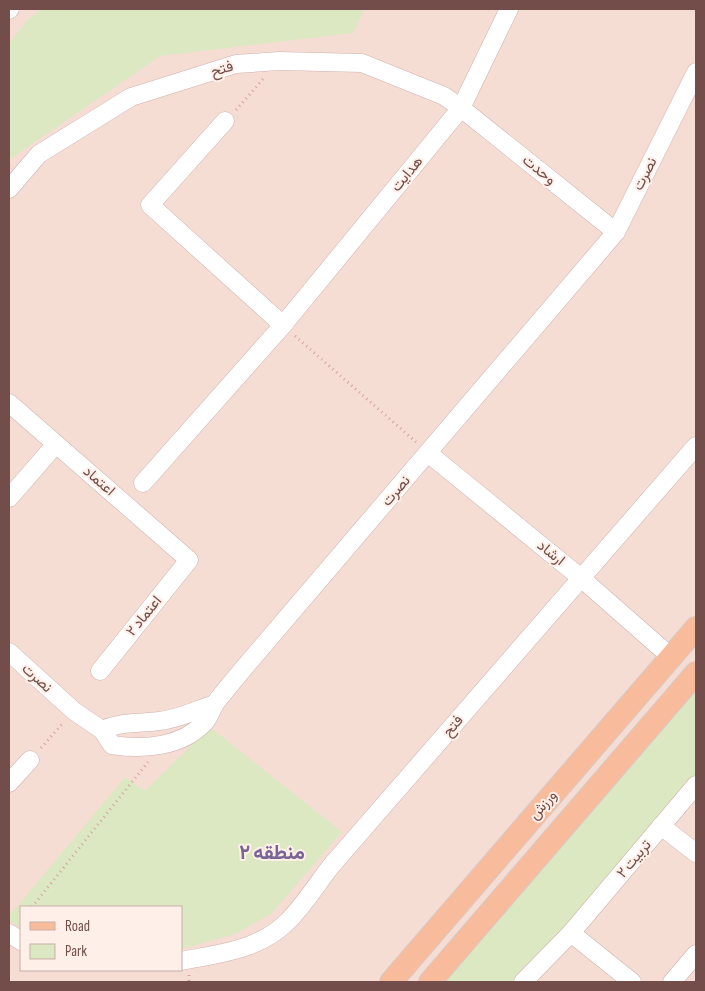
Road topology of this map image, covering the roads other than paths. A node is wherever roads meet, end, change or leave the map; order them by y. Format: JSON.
{"nodes":[{"id":1,"x":509,"y":9,"type":"edge"},
{"id":2,"x":696,"y":72,"type":"edge"},
{"id":3,"x":462,"y":108,"type":"junction"},
{"id":4,"x":225,"y":121,"type":"road end"},
{"id":5,"x":9,"y":189,"type":"edge"},
{"id":6,"x":616,"y":232,"type":"junction"},
{"id":7,"x":283,"y":325,"type":"junction"},
{"id":8,"x":9,"y":403,"type":"edge"},
{"id":9,"x":56,"y":444,"type":"junction"},
{"id":10,"x":696,"y":446,"type":"edge"},
{"id":11,"x":428,"y":453,"type":"junction"},
{"id":12,"x":143,"y":483,"type":"dead end"},
{"id":13,"x":9,"y":498,"type":"edge"},
{"id":14,"x":189,"y":560,"type":"joint"},
{"id":15,"x":581,"y":578,"type":"junction"},
{"id":16,"x":696,"y":628,"type":"edge"},
{"id":17,"x":9,"y":652,"type":"edge"},
{"id":18,"x":671,"y":657,"type":"junction"},
{"id":19,"x":100,"y":671,"type":"dead end"},
{"id":20,"x":696,"y":673,"type":"edge"},
{"id":21,"x":215,"y":704,"type":"junction"},
{"id":22,"x":102,"y":730,"type":"junction"},
{"id":23,"x":30,"y":760,"type":"road end"},
{"id":24,"x":9,"y":783,"type":"edge"},
{"id":25,"x":696,"y":785,"type":"edge"},
{"id":26,"x":662,"y":826,"type":"junction"},
{"id":27,"x":696,"y":853,"type":"edge"},
{"id":28,"x":9,"y":933,"type":"edge"},
{"id":29,"x":571,"y":933,"type":"junction"},
{"id":30,"x":20,"y":940,"type":"edge"},
{"id":31,"x":696,"y":954,"type":"edge"},
{"id":32,"x":182,"y":961,"type":"edge"},
{"id":33,"x":390,"y":982,"type":"edge"},
{"id":34,"x":430,"y":982,"type":"edge"},
{"id":35,"x":524,"y":982,"type":"edge"},
{"id":36,"x":632,"y":982,"type":"edge"},
{"id":37,"x":672,"y":982,"type":"edge"}],
"edges":[{"from":1,"to":3,"type":"street","name":"هدایت"},
{"from":2,"to":6,"type":"street","name":"نصرت"},
{"from":3,"to":5,"type":"street","name":"فتح"},
{"from":3,"to":6,"type":"street","name":"وحدت"},
{"from":3,"to":7,"type":"street","name":"هدایت"},
{"from":4,"to":7,"type":"street"},
{"from":6,"to":11,"type":"street","name":"نصرت"},
{"from":7,"to":12,"type":"street","name":"هدایت"},
{"from":8,"to":9,"type":"street","name":"اعتماد"},
{"from":9,"to":13,"type":"street"},
{"from":9,"to":14,"type":"street","name":"اعتماد"},
{"from":10,"to":15,"type":"street","name":"فتح"},
{"from":11,"to":15,"type":"street","name":"ارشاد"},
{"from":11,"to":21,"type":"street","name":"نصرت"},
{"from":14,"to":19,"type":"street","name":"اعتماد ۲"},
{"from":15,"to":18,"type":"street","name":"ارشاد"},
{"from":15,"to":32,"type":"street","name":"فتح"},
{"from":16,"to":18,"type":"main road","name":"ورزش"},
{"from":17,"to":22,"type":"street","name":"نصرت"},
{"from":18,"to":33,"type":"main road","name":"ورزش"},
{"from":20,"to":34,"type":"main road","name":"ورزش"},
{"from":21,"to":22,"type":"street"},
{"from":21,"to":22,"type":"street","name":"نصرت"},
{"from":23,"to":24,"type":"street"},
{"from":25,"to":26,"type":"street","name":"تربیت ۲"},
{"from":26,"to":27,"type":"street"},
{"from":26,"to":29,"type":"street","name":"تربیت ۲"},
{"from":28,"to":30,"type":"street"},
{"from":29,"to":35,"type":"street","name":"تربیت ۲"},
{"from":29,"to":36,"type":"street"},
{"from":31,"to":37,"type":"street"}]}
